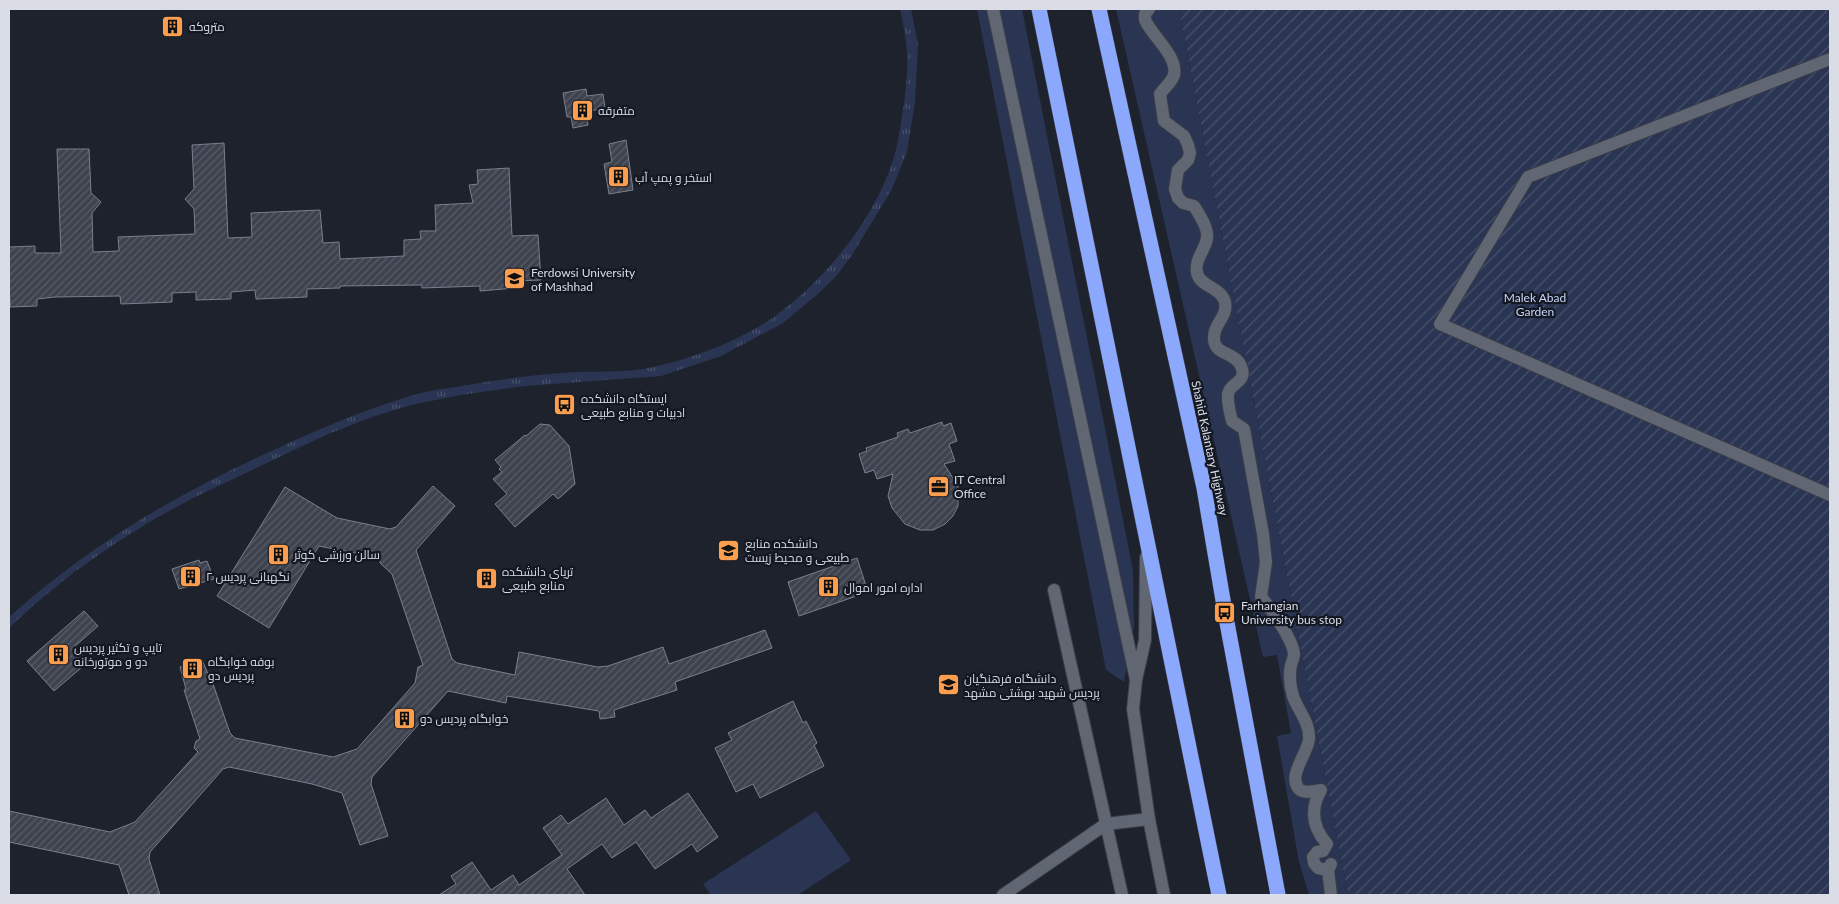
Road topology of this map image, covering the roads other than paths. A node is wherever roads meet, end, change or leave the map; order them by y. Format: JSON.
{"nodes":[{"id":1,"x":993,"y":9,"type":"edge"},
{"id":2,"x":1039,"y":9,"type":"edge"},
{"id":3,"x":1099,"y":9,"type":"edge"},
{"id":4,"x":1148,"y":9,"type":"edge"},
{"id":5,"x":1830,"y":59,"type":"edge"},
{"id":6,"x":1830,"y":495,"type":"edge"},
{"id":7,"x":1147,"y":540,"type":"junction"},
{"id":8,"x":1054,"y":590,"type":"dead end"},
{"id":9,"x":1136,"y":680,"type":"junction"},
{"id":10,"x":1149,"y":819,"type":"junction"},
{"id":11,"x":1106,"y":824,"type":"junction"},
{"id":12,"x":1274,"y":877,"type":"junction"},
{"id":13,"x":1002,"y":895,"type":"edge"},
{"id":14,"x":1122,"y":895,"type":"edge"},
{"id":15,"x":1164,"y":895,"type":"edge"},
{"id":16,"x":1219,"y":895,"type":"edge"},
{"id":17,"x":1278,"y":895,"type":"edge"},
{"id":18,"x":1284,"y":895,"type":"edge"},
{"id":19,"x":1331,"y":895,"type":"edge"}],
"edges":[{"from":1,"to":9,"type":"street"},
{"from":2,"to":7,"type":"highway"},
{"from":3,"to":12,"type":"highway","name":"Shahid Kalantary Highway"},
{"from":4,"to":19,"type":"street"},
{"from":5,"to":6,"type":"street"},
{"from":7,"to":9,"type":"street"},
{"from":7,"to":16,"type":"highway"},
{"from":8,"to":11,"type":"street"},
{"from":9,"to":10,"type":"street"},
{"from":10,"to":11,"type":"street"},
{"from":10,"to":15,"type":"street"},
{"from":11,"to":13,"type":"street"},
{"from":11,"to":14,"type":"street"},
{"from":12,"to":17,"type":"highway","name":"Shahid Kalantary Highway"},
{"from":12,"to":18,"type":"street"}]}
